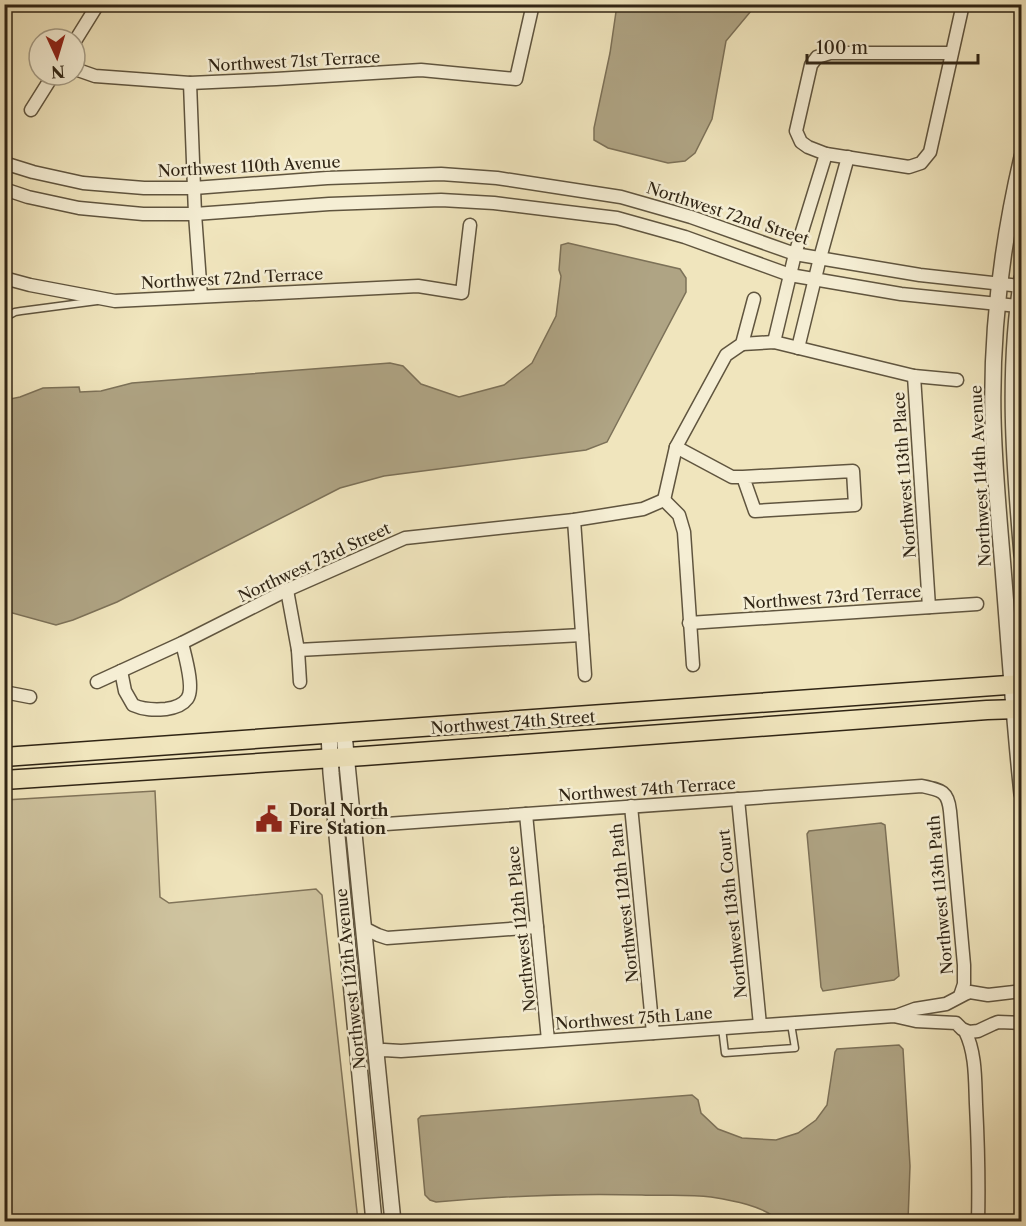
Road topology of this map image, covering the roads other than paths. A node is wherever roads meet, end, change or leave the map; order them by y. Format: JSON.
{"nodes":[{"id":1,"x":98,"y":4,"type":"edge"},
{"id":2,"x":533,"y":4,"type":"edge"},
{"id":3,"x":963,"y":4,"type":"edge"},
{"id":4,"x":83,"y":27,"type":"edge"},
{"id":5,"x":951,"y":53,"type":"junction"},
{"id":6,"x":87,"y":73,"type":"edge"},
{"id":7,"x":190,"y":83,"type":"junction"},
{"id":8,"x":45,"y":87,"type":"edge"},
{"id":9,"x":31,"y":110,"type":"dead end"},
{"id":10,"x":826,"y":154,"type":"junction"},
{"id":11,"x":848,"y":157,"type":"junction"},
{"id":12,"x":1022,"y":157,"type":"edge"},
{"id":13,"x":4,"y":163,"type":"edge"},
{"id":14,"x":497,"y":178,"type":"joint"},
{"id":15,"x":194,"y":188,"type":"junction"},
{"id":16,"x":4,"y":189,"type":"edge"},
{"id":17,"x":195,"y":214,"type":"junction"},
{"id":18,"x":470,"y":225,"type":"dead end"},
{"id":19,"x":795,"y":254,"type":"junction"},
{"id":20,"x":820,"y":258,"type":"junction"},
{"id":21,"x":790,"y":275,"type":"junction"},
{"id":22,"x":920,"y":275,"type":"junction"},
{"id":23,"x":4,"y":278,"type":"edge"},
{"id":24,"x":814,"y":279,"type":"junction"},
{"id":25,"x":1021,"y":282,"type":"edge"},
{"id":26,"x":1000,"y":284,"type":"junction"},
{"id":27,"x":201,"y":296,"type":"junction"},
{"id":28,"x":917,"y":296,"type":"junction"},
{"id":29,"x":754,"y":299,"type":"dead end"},
{"id":30,"x":111,"y":300,"type":"junction"},
{"id":31,"x":998,"y":304,"type":"junction"},
{"id":32,"x":1018,"y":306,"type":"junction"},
{"id":33,"x":4,"y":318,"type":"edge"},
{"id":34,"x":774,"y":342,"type":"junction"},
{"id":35,"x":742,"y":344,"type":"junction"},
{"id":36,"x":798,"y":348,"type":"junction"},
{"id":37,"x":914,"y":376,"type":"junction"},
{"id":38,"x":957,"y":380,"type":"dead end"},
{"id":39,"x":676,"y":447,"type":"junction"},
{"id":40,"x":1018,"y":459,"type":"edge"},
{"id":41,"x":995,"y":460,"type":"junction"},
{"id":42,"x":743,"y":477,"type":"junction"},
{"id":43,"x":1018,"y":481,"type":"edge"},
{"id":44,"x":996,"y":482,"type":"junction"},
{"id":45,"x":664,"y":500,"type":"junction"},
{"id":46,"x":574,"y":520,"type":"junction"},
{"id":47,"x":1022,"y":555,"type":"edge"},
{"id":48,"x":287,"y":590,"type":"junction"},
{"id":49,"x":977,"y":604,"type":"dead end"},
{"id":50,"x":929,"y":608,"type":"junction"},
{"id":51,"x":689,"y":623,"type":"junction"},
{"id":52,"x":582,"y":635,"type":"junction"},
{"id":53,"x":182,"y":643,"type":"junction"},
{"id":54,"x":298,"y":650,"type":"junction"},
{"id":55,"x":693,"y":665,"type":"dead end"},
{"id":56,"x":121,"y":671,"type":"junction"},
{"id":57,"x":585,"y":675,"type":"dead end"},
{"id":58,"x":97,"y":682,"type":"dead end"},
{"id":59,"x":300,"y":682,"type":"dead end"},
{"id":60,"x":1017,"y":684,"type":"edge"},
{"id":61,"x":4,"y":692,"type":"edge"},
{"id":62,"x":30,"y":698,"type":"dead end"},
{"id":63,"x":1018,"y":709,"type":"edge"},
{"id":64,"x":336,"y":734,"type":"junction"},
{"id":65,"x":338,"y":757,"type":"junction"},
{"id":66,"x":4,"y":758,"type":"edge"},
{"id":67,"x":4,"y":780,"type":"edge"},
{"id":68,"x":945,"y":793,"type":"joint"},
{"id":69,"x":1022,"y":794,"type":"edge"},
{"id":70,"x":738,"y":799,"type":"junction"},
{"id":71,"x":631,"y":806,"type":"junction"},
{"id":72,"x":526,"y":814,"type":"junction"},
{"id":73,"x":351,"y":817,"type":"junction"},
{"id":74,"x":537,"y":927,"type":"junction"},
{"id":75,"x":364,"y":928,"type":"junction"},
{"id":76,"x":1022,"y":991,"type":"edge"},
{"id":77,"x":958,"y":998,"type":"junction"},
{"id":78,"x":894,"y":1016,"type":"junction"},
{"id":79,"x":791,"y":1023,"type":"junction"},
{"id":80,"x":1022,"y":1023,"type":"edge"},
{"id":81,"x":760,"y":1025,"type":"junction"},
{"id":82,"x":961,"y":1027,"type":"junction"},
{"id":83,"x":722,"y":1028,"type":"junction"},
{"id":84,"x":653,"y":1033,"type":"junction"},
{"id":85,"x":548,"y":1040,"type":"junction"},
{"id":86,"x":376,"y":1052,"type":"junction"},
{"id":87,"x":359,"y":1068,"type":"junction"},
{"id":88,"x":374,"y":1221,"type":"edge"},
{"id":89,"x":393,"y":1221,"type":"edge"},
{"id":90,"x":978,"y":1221,"type":"edge"}],
"edges":[{"from":1,"to":4,"type":"street"},
{"from":2,"to":7,"type":"street","name":"Northwest 71st Terrace"},
{"from":3,"to":5,"type":"street"},
{"from":5,"to":10,"type":"street"},
{"from":5,"to":11,"type":"street"},
{"from":6,"to":7,"type":"street","name":"Northwest 71st Terrace"},
{"from":7,"to":15,"type":"street"},
{"from":8,"to":9,"type":"street"},
{"from":10,"to":11,"type":"street"},
{"from":10,"to":19,"type":"street"},
{"from":11,"to":20,"type":"street"},
{"from":12,"to":26,"type":"street","name":"Northwest 114th Avenue"},
{"from":13,"to":15,"type":"street","name":"Northwest 110th Avenue"},
{"from":14,"to":15,"type":"street","name":"Northwest 110th Avenue"},
{"from":14,"to":19,"type":"street","name":"Northwest 72nd Street"},
{"from":15,"to":17,"type":"street"},
{"from":16,"to":17,"type":"street"},
{"from":17,"to":21,"type":"street"},
{"from":17,"to":27,"type":"street"},
{"from":18,"to":27,"type":"street","name":"Northwest 72nd Terrace"},
{"from":19,"to":20,"type":"street","name":"Northwest 72nd Street"},
{"from":19,"to":21,"type":"street"},
{"from":20,"to":22,"type":"street","name":"Northwest 72nd Street"},
{"from":20,"to":24,"type":"street"},
{"from":21,"to":24,"type":"street"},
{"from":21,"to":34,"type":"street"},
{"from":22,"to":26,"type":"street","name":"Northwest 72nd Street"},
{"from":22,"to":28,"type":"street"},
{"from":23,"to":30,"type":"street","name":"Northwest 72nd Terrace"},
{"from":24,"to":28,"type":"street"},
{"from":24,"to":36,"type":"street"},
{"from":25,"to":26,"type":"street","name":"Northwest 72nd Street"},
{"from":25,"to":32,"type":"street"},
{"from":26,"to":31,"type":"street","name":"Northwest 114th Avenue"},
{"from":27,"to":30,"type":"street","name":"Northwest 72nd Terrace"},
{"from":28,"to":31,"type":"street"},
{"from":29,"to":35,"type":"street"},
{"from":30,"to":33,"type":"lane"},
{"from":31,"to":32,"type":"street"},
{"from":31,"to":41,"type":"street","name":"Northwest 114th Avenue"},
{"from":32,"to":40,"type":"street"},
{"from":34,"to":35,"type":"street"},
{"from":34,"to":36,"type":"street"},
{"from":35,"to":39,"type":"street"},
{"from":36,"to":37,"type":"street"},
{"from":37,"to":38,"type":"street"},
{"from":37,"to":50,"type":"street","name":"Northwest 113th Place"},
{"from":39,"to":42,"type":"street"},
{"from":39,"to":45,"type":"street"},
{"from":40,"to":41,"type":"street"},
{"from":40,"to":43,"type":"street"},
{"from":41,"to":44,"type":"street","name":"Northwest 114th Avenue"},
{"from":42,"to":42,"type":"street"},
{"from":43,"to":44,"type":"street"},
{"from":43,"to":47,"type":"street"},
{"from":44,"to":60,"type":"street","name":"Northwest 114th Avenue"},
{"from":45,"to":46,"type":"street","name":"Northwest 73rd Street"},
{"from":45,"to":51,"type":"street"},
{"from":46,"to":48,"type":"street","name":"Northwest 73rd Street"},
{"from":46,"to":52,"type":"street"},
{"from":48,"to":53,"type":"street","name":"Northwest 73rd Street"},
{"from":48,"to":54,"type":"street"},
{"from":49,"to":50,"type":"street","name":"Northwest 73rd Terrace"},
{"from":50,"to":51,"type":"street","name":"Northwest 73rd Terrace"},
{"from":51,"to":55,"type":"street"},
{"from":52,"to":54,"type":"street"},
{"from":52,"to":57,"type":"street"},
{"from":53,"to":56,"type":"street","name":"Northwest 73rd Street"},
{"from":53,"to":56,"type":"street"},
{"from":54,"to":59,"type":"street"},
{"from":56,"to":58,"type":"street","name":"Northwest 73rd Street"},
{"from":60,"to":63,"type":"street","name":"Northwest 114th Avenue"},
{"from":60,"to":64,"type":"main road","name":"Northwest 74th Street"},
{"from":61,"to":62,"type":"street"},
{"from":63,"to":65,"type":"main road","name":"Northwest 74th Street"},
{"from":63,"to":69,"type":"street","name":"Northwest 114th Avenue"},
{"from":64,"to":65,"type":"street","name":"Northwest 112th Avenue"},
{"from":64,"to":66,"type":"main road","name":"Northwest 74th Street"},
{"from":65,"to":67,"type":"main road","name":"Northwest 74th Street"},
{"from":65,"to":73,"type":"street","name":"Northwest 112th Avenue"},
{"from":65,"to":87,"type":"street","name":"Northwest 112th Avenue"},
{"from":68,"to":70,"type":"street","name":"Northwest 74th Terrace"},
{"from":68,"to":77,"type":"street","name":"Northwest 113th Path"},
{"from":70,"to":71,"type":"street","name":"Northwest 74th Terrace"},
{"from":70,"to":81,"type":"street","name":"Northwest 113th Court"},
{"from":71,"to":72,"type":"street","name":"Northwest 74th Terrace"},
{"from":71,"to":84,"type":"street","name":"Northwest 112th Path"},
{"from":72,"to":73,"type":"street","name":"Northwest 74th Terrace"},
{"from":72,"to":74,"type":"street","name":"Northwest 112th Place"},
{"from":73,"to":75,"type":"street","name":"Northwest 112th Avenue"},
{"from":74,"to":75,"type":"street"},
{"from":74,"to":85,"type":"street","name":"Northwest 112th Place"},
{"from":75,"to":86,"type":"street","name":"Northwest 112th Avenue"},
{"from":76,"to":77,"type":"street","name":"Northwest 75th Lane"},
{"from":77,"to":78,"type":"street","name":"Northwest 75th Lane"},
{"from":77,"to":82,"type":"street","name":"Northwest 113th Path"},
{"from":78,"to":79,"type":"street","name":"Northwest 75th Lane"},
{"from":78,"to":82,"type":"street","name":"Northwest 75th Lane"},
{"from":79,"to":81,"type":"street","name":"Northwest 75th Lane"},
{"from":79,"to":83,"type":"lane"},
{"from":80,"to":82,"type":"street","name":"Northwest 75th Lane"},
{"from":81,"to":83,"type":"street","name":"Northwest 75th Lane"},
{"from":82,"to":90,"type":"street","name":"Northwest 113th Path"},
{"from":83,"to":84,"type":"street","name":"Northwest 75th Lane"},
{"from":84,"to":85,"type":"street","name":"Northwest 75th Lane"},
{"from":85,"to":86,"type":"street","name":"Northwest 75th Lane"},
{"from":86,"to":87,"type":"street"},
{"from":86,"to":89,"type":"street","name":"Northwest 112th Avenue"},
{"from":87,"to":88,"type":"street","name":"Northwest 112th Avenue"}]}
